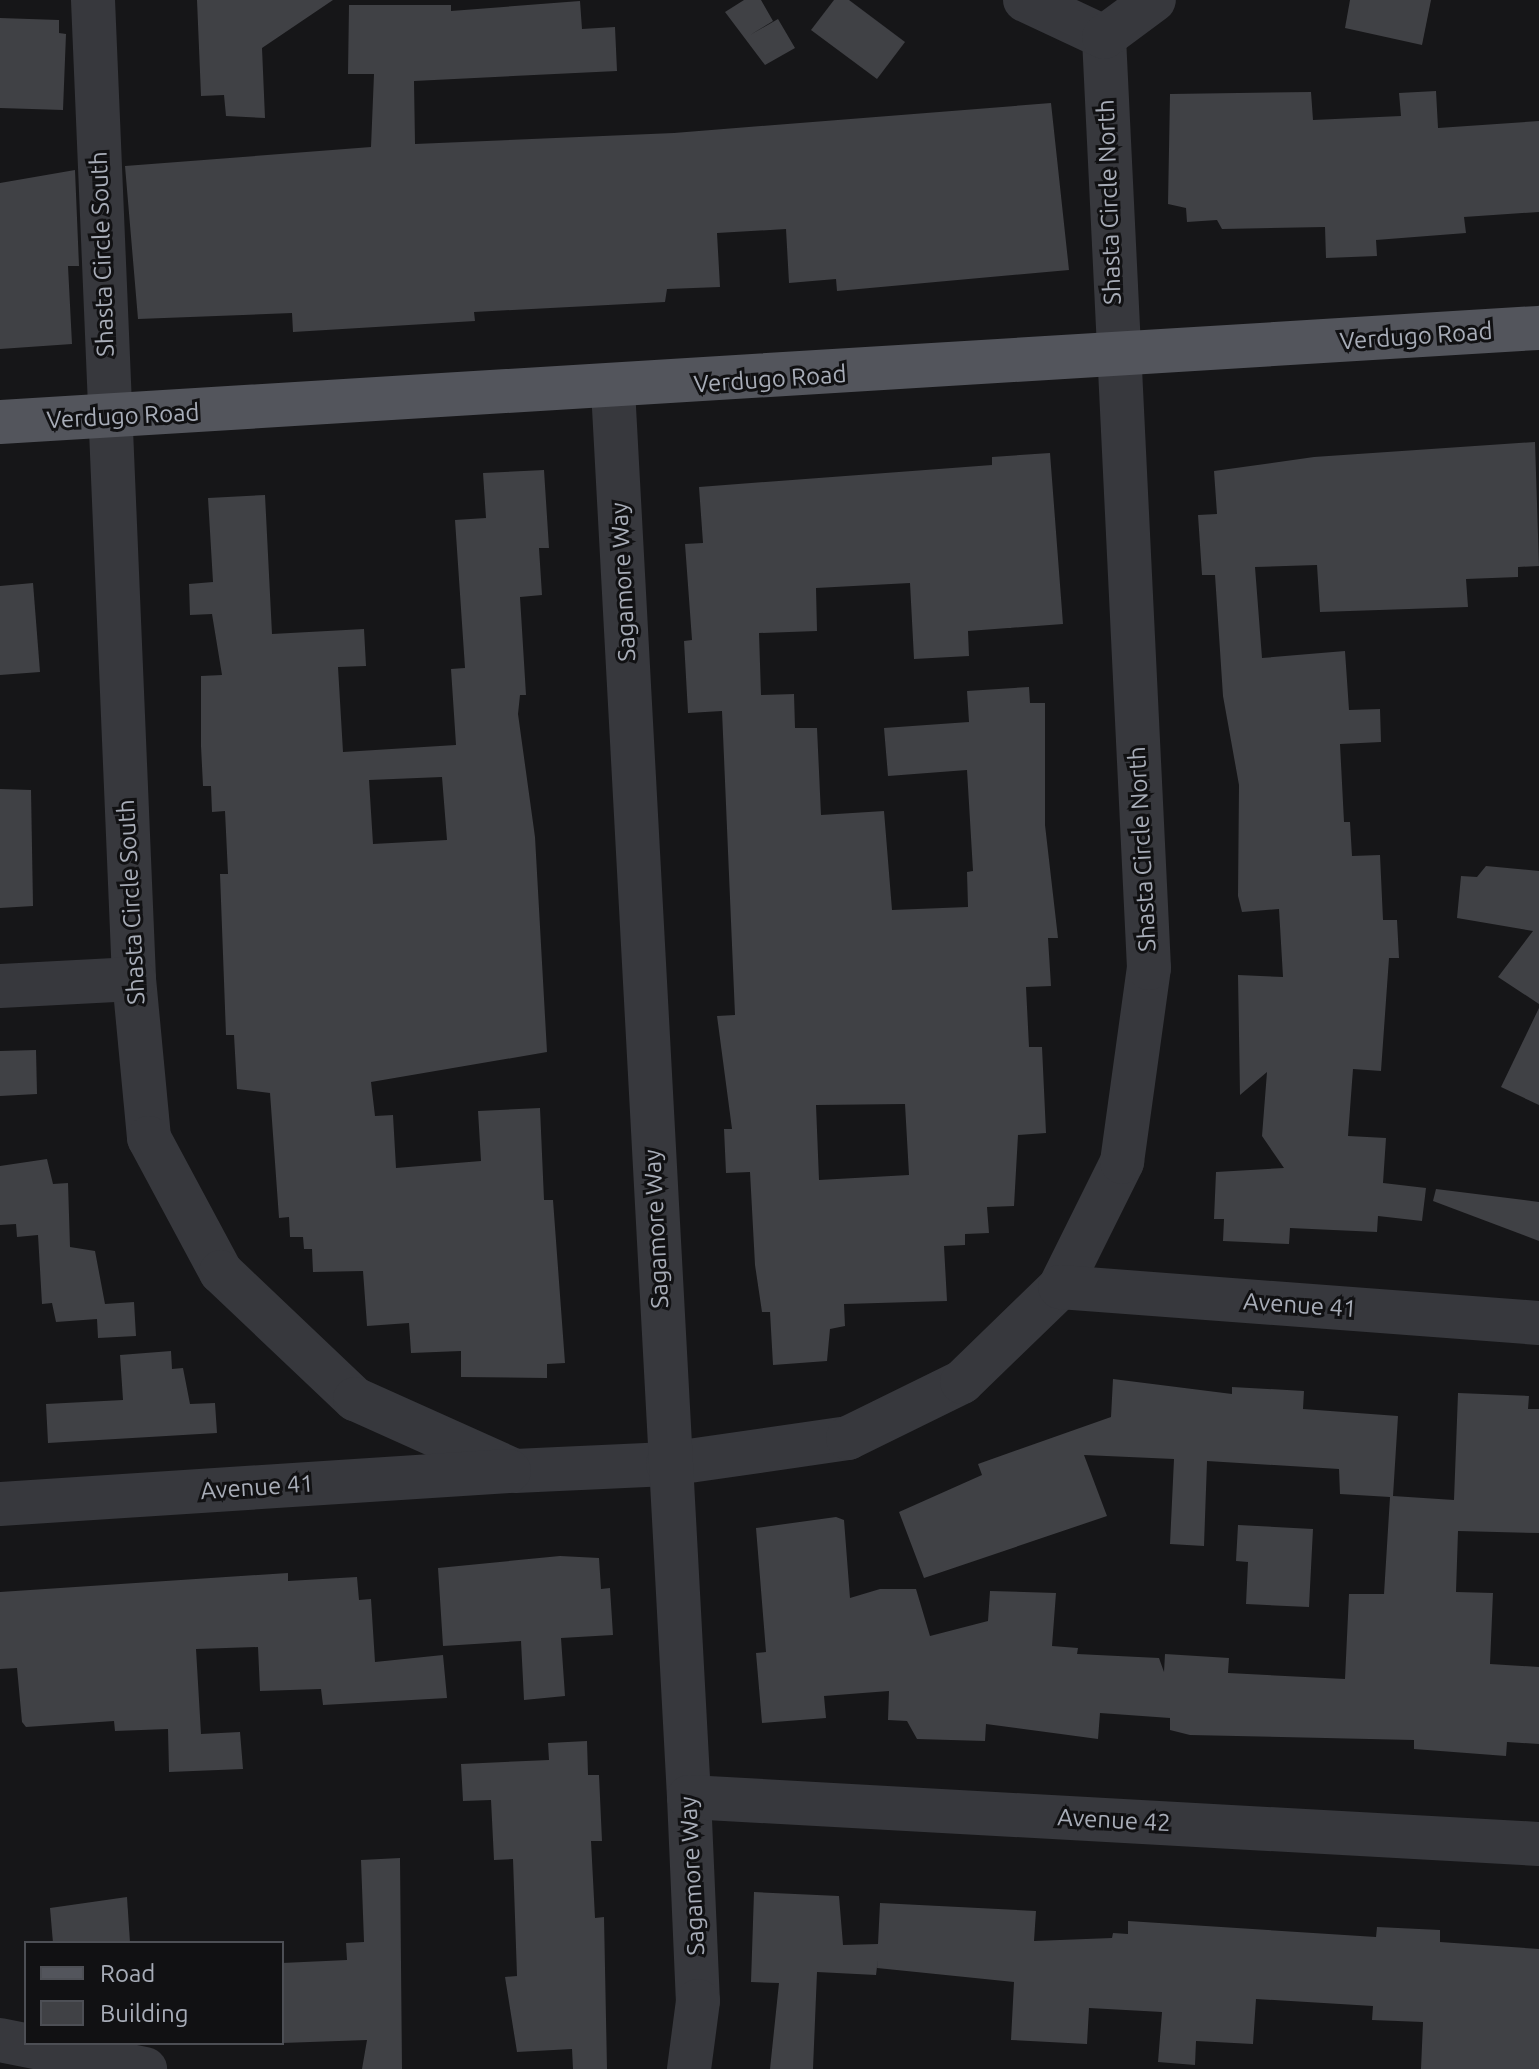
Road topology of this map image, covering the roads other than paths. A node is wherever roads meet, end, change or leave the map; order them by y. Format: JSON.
{"nodes":[{"id":1,"x":93,"y":0,"type":"edge"},
{"id":2,"x":1025,"y":0,"type":"edge"},
{"id":3,"x":1154,"y":0,"type":"edge"},
{"id":4,"x":1104,"y":37,"type":"junction"},
{"id":5,"x":1539,"y":328,"type":"edge"},
{"id":6,"x":1115,"y":357,"type":"junction"},
{"id":7,"x":613,"y":389,"type":"junction"},
{"id":8,"x":108,"y":416,"type":"junction"},
{"id":9,"x":0,"y":422,"type":"edge"},
{"id":10,"x":134,"y":979,"type":"junction"},
{"id":11,"x":0,"y":986,"type":"edge"},
{"id":12,"x":1060,"y":1287,"type":"junction"},
{"id":13,"x":1539,"y":1323,"type":"edge"},
{"id":14,"x":668,"y":1464,"type":"junction"},
{"id":15,"x":515,"y":1471,"type":"junction"},
{"id":16,"x":0,"y":1504,"type":"edge"},
{"id":17,"x":689,"y":1797,"type":"junction"},
{"id":18,"x":1539,"y":1844,"type":"edge"},
{"id":19,"x":0,"y":2040,"type":"edge"},
{"id":20,"x":24,"y":2045,"type":"edge"},
{"id":21,"x":25,"y":2045,"type":"edge"},
{"id":22,"x":145,"y":2069,"type":"edge"},
{"id":23,"x":689,"y":2069,"type":"edge"}],
"edges":[{"from":1,"to":8,"type":"street","name":"Shasta Circle South"},
{"from":2,"to":4,"type":"street"},
{"from":3,"to":4,"type":"street"},
{"from":4,"to":6,"type":"street","name":"Shasta Circle North"},
{"from":5,"to":6,"type":"main road","name":"Verdugo Road"},
{"from":6,"to":7,"type":"main road","name":"Verdugo Road"},
{"from":6,"to":12,"type":"street","name":"Shasta Circle North"},
{"from":7,"to":8,"type":"main road","name":"Verdugo Road"},
{"from":7,"to":14,"type":"street","name":"Sagamore Way"},
{"from":8,"to":9,"type":"main road","name":"Verdugo Road"},
{"from":8,"to":10,"type":"street","name":"Shasta Circle South"},
{"from":10,"to":11,"type":"street"},
{"from":10,"to":15,"type":"street","name":"Shasta Circle South"},
{"from":12,"to":13,"type":"street","name":"Avenue 41"},
{"from":12,"to":14,"type":"street","name":"Shasta Circle North"},
{"from":14,"to":15,"type":"street","name":"Shasta Circle South"},
{"from":14,"to":17,"type":"street","name":"Sagamore Way"},
{"from":15,"to":16,"type":"street","name":"Avenue 41"},
{"from":17,"to":18,"type":"street","name":"Avenue 42"},
{"from":17,"to":23,"type":"street","name":"Sagamore Way"},
{"from":19,"to":20,"type":"street"},
{"from":21,"to":22,"type":"street"}]}
